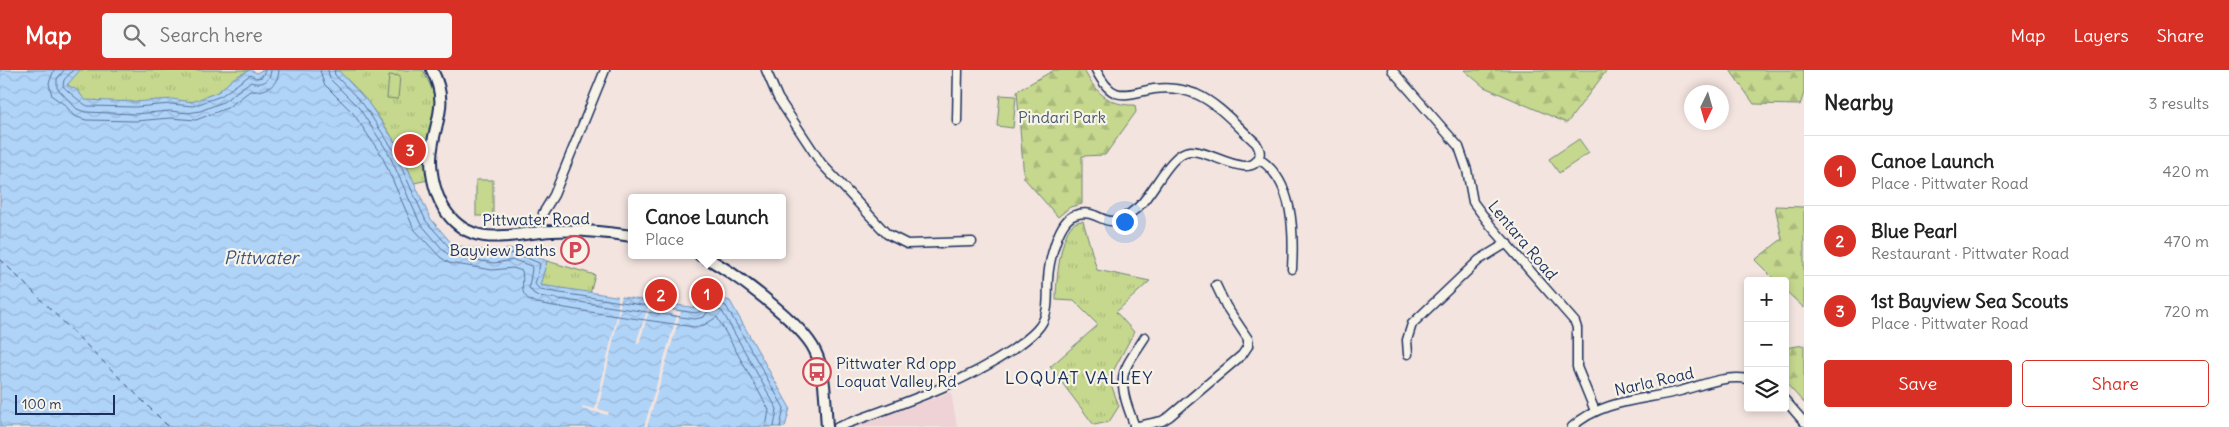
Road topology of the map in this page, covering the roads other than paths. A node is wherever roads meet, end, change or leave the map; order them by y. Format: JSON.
{"nodes":[{"id":1,"x":432,"y":70,"type":"edge"},
{"id":2,"x":605,"y":70,"type":"edge"},
{"id":3,"x":766,"y":70,"type":"edge"},
{"id":4,"x":958,"y":70,"type":"edge"},
{"id":5,"x":1096,"y":70,"type":"edge"},
{"id":6,"x":1392,"y":70,"type":"edge"},
{"id":7,"x":957,"y":121,"type":"dead end"},
{"id":8,"x":1259,"y":158,"type":"junction"},
{"id":9,"x":543,"y":213,"type":"dead end"},
{"id":10,"x":628,"y":236,"type":"edge"},
{"id":11,"x":972,"y":242,"type":"dead end"},
{"id":12,"x":1507,"y":243,"type":"junction"},
{"id":13,"x":708,"y":259,"type":"edge"},
{"id":14,"x":1292,"y":269,"type":"dead end"},
{"id":15,"x":1216,"y":285,"type":"dead end"},
{"id":16,"x":1145,"y":337,"type":"dead end"},
{"id":17,"x":1408,"y":354,"type":"dead end"},
{"id":18,"x":1744,"y":379,"type":"edge"},
{"id":19,"x":1789,"y":405,"type":"edge"},
{"id":20,"x":1595,"y":411,"type":"junction"},
{"id":21,"x":1804,"y":422,"type":"edge"},
{"id":22,"x":1165,"y":424,"type":"edge"},
{"id":23,"x":827,"y":427,"type":"edge"},
{"id":24,"x":838,"y":427,"type":"edge"},
{"id":25,"x":1134,"y":427,"type":"edge"},
{"id":26,"x":1572,"y":427,"type":"edge"}],
"edges":[{"from":1,"to":10,"type":"main road","name":"Pittwater Road"},
{"from":2,"to":9,"type":"street"},
{"from":3,"to":11,"type":"street"},
{"from":4,"to":7,"type":"street"},
{"from":5,"to":8,"type":"street"},
{"from":6,"to":12,"type":"street","name":"Lentara Road"},
{"from":8,"to":14,"type":"street"},
{"from":8,"to":24,"type":"street"},
{"from":12,"to":17,"type":"street"},
{"from":12,"to":20,"type":"street","name":"Lentara Road"},
{"from":13,"to":23,"type":"main road"},
{"from":15,"to":22,"type":"street"},
{"from":16,"to":25,"type":"street"},
{"from":18,"to":20,"type":"street","name":"Narla Road"},
{"from":19,"to":21,"type":"street"},
{"from":20,"to":26,"type":"street","name":"Narla Road"},
{"from":22,"to":25,"type":"street"}]}
